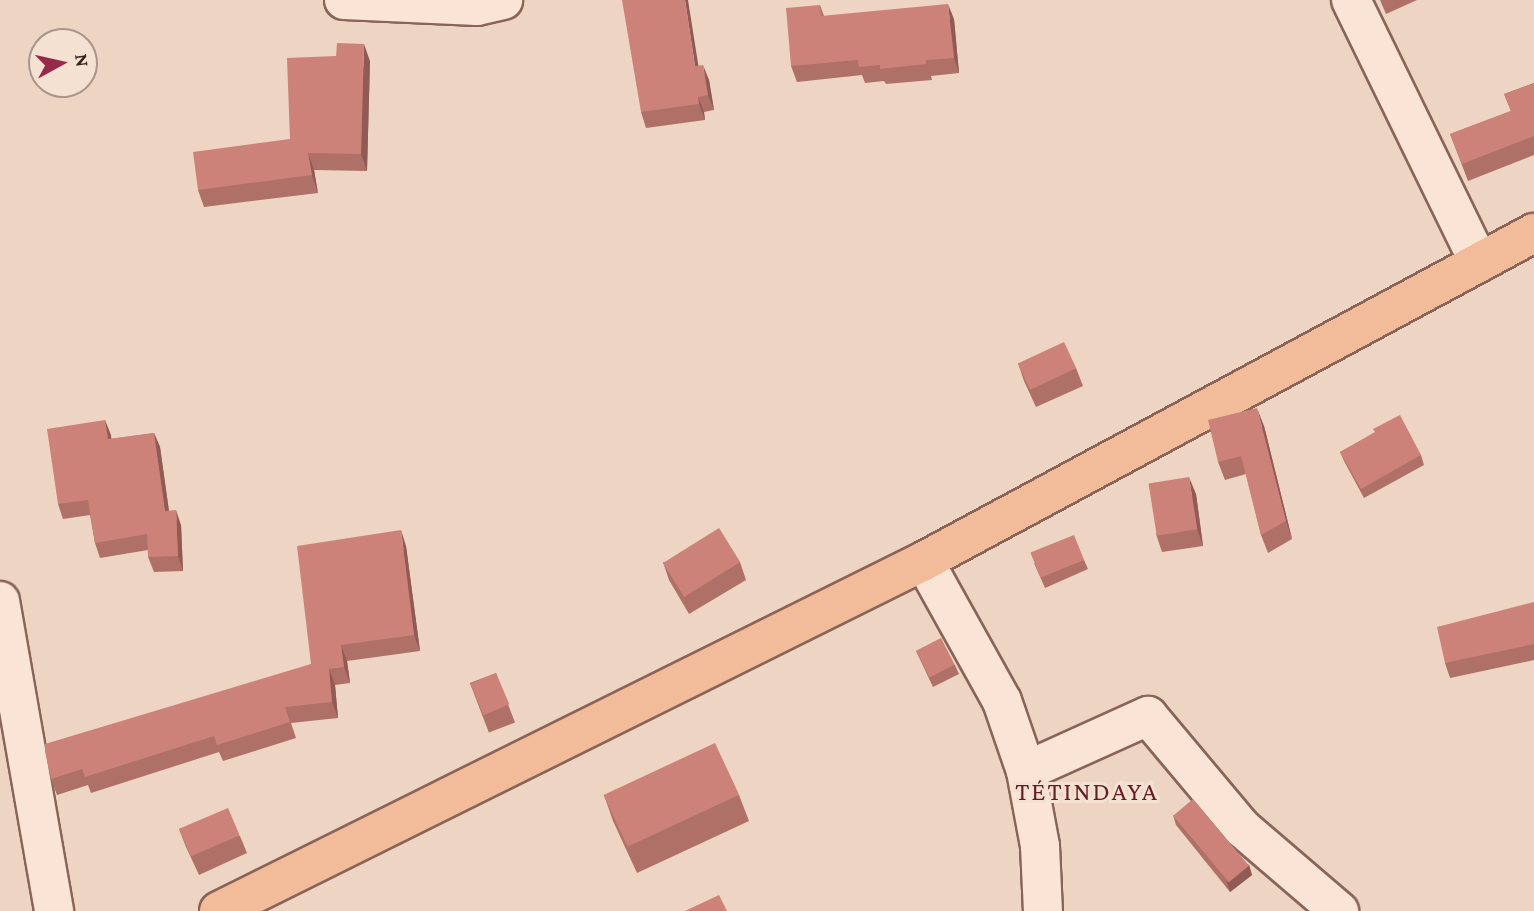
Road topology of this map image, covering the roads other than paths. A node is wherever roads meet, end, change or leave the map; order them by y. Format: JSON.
{"nodes":[{"id":1,"x":344,"y":0,"type":"edge"},
{"id":2,"x":503,"y":0,"type":"edge"},
{"id":3,"x":1351,"y":0,"type":"edge"},
{"id":4,"x":1534,"y":233,"type":"edge"},
{"id":5,"x":1479,"y":263,"type":"junction"},
{"id":6,"x":924,"y":562,"type":"junction"},
{"id":7,"x":0,"y":601,"type":"edge"},
{"id":8,"x":1026,"y":771,"type":"junction"},
{"id":9,"x":54,"y":911,"type":"edge"},
{"id":10,"x":219,"y":911,"type":"edge"},
{"id":11,"x":1042,"y":911,"type":"edge"},
{"id":12,"x":1339,"y":911,"type":"edge"}],
"edges":[{"from":1,"to":2,"type":"street"},
{"from":3,"to":5,"type":"street"},
{"from":4,"to":5,"type":"main road"},
{"from":5,"to":6,"type":"main road"},
{"from":6,"to":8,"type":"street"},
{"from":6,"to":10,"type":"main road"},
{"from":7,"to":9,"type":"street"},
{"from":8,"to":11,"type":"street"},
{"from":8,"to":12,"type":"street"}]}
